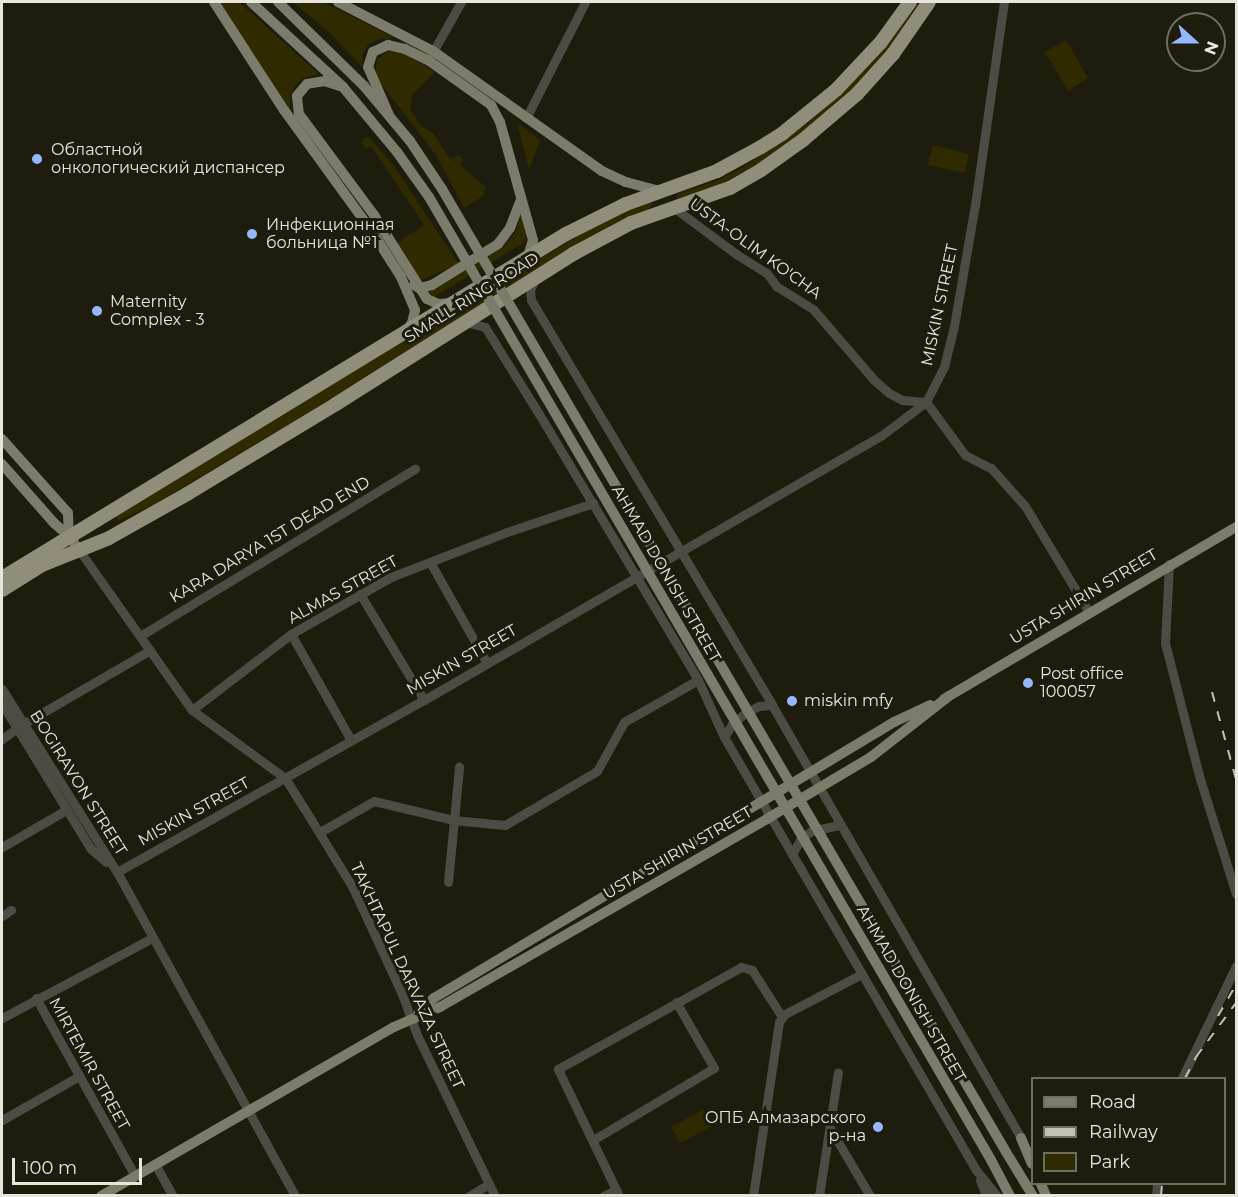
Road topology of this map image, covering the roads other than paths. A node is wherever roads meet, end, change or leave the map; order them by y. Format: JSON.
{"nodes":[{"id":1,"x":214,"y":2,"type":"edge"},
{"id":2,"x":251,"y":2,"type":"edge"},
{"id":3,"x":278,"y":2,"type":"edge"},
{"id":4,"x":338,"y":2,"type":"edge"},
{"id":5,"x":461,"y":2,"type":"edge"},
{"id":6,"x":585,"y":2,"type":"edge"},
{"id":7,"x":910,"y":2,"type":"edge"},
{"id":8,"x":929,"y":2,"type":"edge"},
{"id":9,"x":1004,"y":2,"type":"edge"},
{"id":10,"x":430,"y":56,"type":"junction"},
{"id":11,"x":343,"y":87,"type":"junction"},
{"id":12,"x":490,"y":90,"type":"junction"},
{"id":13,"x":389,"y":115,"type":"junction"},
{"id":14,"x":526,"y":118,"type":"junction"},
{"id":15,"x":659,"y":191,"type":"junction"},
{"id":16,"x":521,"y":197,"type":"junction"},
{"id":17,"x":669,"y":208,"type":"junction"},
{"id":18,"x":528,"y":256,"type":"junction"},
{"id":19,"x":538,"y":276,"type":"junction"},
{"id":20,"x":401,"y":277,"type":"junction"},
{"id":21,"x":420,"y":288,"type":"junction"},
{"id":22,"x":452,"y":303,"type":"junction"},
{"id":23,"x":463,"y":323,"type":"junction"},
{"id":24,"x":406,"y":332,"type":"junction"},
{"id":25,"x":926,"y":402,"type":"junction"},
{"id":26,"x":2,"y":439,"type":"edge"},
{"id":27,"x":2,"y":464,"type":"edge"},
{"id":28,"x":415,"y":469,"type":"dead end"},
{"id":29,"x":593,"y":503,"type":"junction"},
{"id":30,"x":1236,"y":526,"type":"edge"},
{"id":31,"x":69,"y":536,"type":"junction"},
{"id":32,"x":79,"y":550,"type":"junction"},
{"id":33,"x":680,"y":551,"type":"junction"},
{"id":34,"x":430,"y":562,"type":"junction"},
{"id":35,"x":1169,"y":564,"type":"junction"},
{"id":36,"x":637,"y":576,"type":"junction"},
{"id":37,"x":2,"y":578,"type":"edge"},
{"id":38,"x":2,"y":590,"type":"edge"},
{"id":39,"x":360,"y":594,"type":"junction"},
{"id":40,"x":1089,"y":612,"type":"junction"},
{"id":41,"x":291,"y":634,"type":"junction"},
{"id":42,"x":140,"y":636,"type":"junction"},
{"id":43,"x":150,"y":650,"type":"junction"},
{"id":44,"x":487,"y":663,"type":"junction"},
{"id":45,"x":698,"y":680,"type":"junction"},
{"id":46,"x":2,"y":689,"type":"edge"},
{"id":47,"x":949,"y":696,"type":"junction"},
{"id":48,"x":424,"y":700,"type":"junction"},
{"id":49,"x":2,"y":704,"type":"edge"},
{"id":50,"x":772,"y":705,"type":"junction"},
{"id":51,"x":192,"y":710,"type":"junction"},
{"id":52,"x":20,"y":727,"type":"junction"},
{"id":53,"x":724,"y":737,"type":"junction"},
{"id":54,"x":2,"y":739,"type":"edge"},
{"id":55,"x":351,"y":740,"type":"junction"},
{"id":56,"x":459,"y":767,"type":"dead end"},
{"id":57,"x":810,"y":773,"type":"junction"},
{"id":58,"x":285,"y":778,"type":"junction"},
{"id":59,"x":818,"y":789,"type":"junction"},
{"id":60,"x":761,"y":802,"type":"junction"},
{"id":61,"x":66,"y":810,"type":"junction"},
{"id":62,"x":770,"y":817,"type":"junction"},
{"id":63,"x":453,"y":820,"type":"junction"},
{"id":64,"x":840,"y":825,"type":"junction"},
{"id":65,"x":320,"y":831,"type":"junction"},
{"id":66,"x":2,"y":848,"type":"edge"},
{"id":67,"x":792,"y":854,"type":"junction"},
{"id":68,"x":117,"y":872,"type":"junction"},
{"id":69,"x":448,"y":882,"type":"dead end"},
{"id":70,"x":1236,"y":894,"type":"edge"},
{"id":71,"x":152,"y":938,"type":"junction"},
{"id":72,"x":1236,"y":966,"type":"edge"},
{"id":73,"x":862,"y":974,"type":"junction"},
{"id":74,"x":36,"y":998,"type":"junction"},
{"id":75,"x":676,"y":1002,"type":"junction"},
{"id":76,"x":782,"y":1017,"type":"junction"},
{"id":77,"x":2,"y":1018,"type":"edge"},
{"id":78,"x":411,"y":1018,"type":"junction"},
{"id":79,"x":838,"y":1072,"type":"dead end"},
{"id":80,"x":79,"y":1076,"type":"junction"},
{"id":81,"x":1182,"y":1077,"type":"edge"},
{"id":82,"x":247,"y":1111,"type":"junction"},
{"id":83,"x":2,"y":1120,"type":"edge"},
{"id":84,"x":831,"y":1130,"type":"junction"},
{"id":85,"x":1021,"y":1138,"type":"joint"},
{"id":86,"x":593,"y":1140,"type":"junction"},
{"id":87,"x":1031,"y":1162,"type":"edge"},
{"id":88,"x":155,"y":1164,"type":"junction"},
{"id":89,"x":976,"y":1170,"type":"junction"},
{"id":90,"x":135,"y":1176,"type":"junction"},
{"id":91,"x":489,"y":1184,"type":"junction"},
{"id":92,"x":617,"y":1193,"type":"edge"},
{"id":93,"x":101,"y":1196,"type":"edge"},
{"id":94,"x":173,"y":1196,"type":"edge"},
{"id":95,"x":295,"y":1196,"type":"edge"},
{"id":96,"x":469,"y":1196,"type":"edge"},
{"id":97,"x":495,"y":1196,"type":"edge"},
{"id":98,"x":603,"y":1196,"type":"edge"},
{"id":99,"x":753,"y":1196,"type":"edge"},
{"id":100,"x":819,"y":1196,"type":"edge"},
{"id":101,"x":870,"y":1196,"type":"edge"},
{"id":102,"x":986,"y":1196,"type":"edge"},
{"id":103,"x":997,"y":1196,"type":"edge"},
{"id":104,"x":1010,"y":1196,"type":"edge"},
{"id":105,"x":1033,"y":1196,"type":"edge"}],
"edges":[{"from":1,"to":20,"type":"main road"},
{"from":2,"to":11,"type":"main road","name":"AHMAD DONISH STREET"},
{"from":3,"to":13,"type":"main road","name":"AHMAD DONISH STREET"},
{"from":4,"to":10,"type":"main road"},
{"from":5,"to":10,"type":"street"},
{"from":6,"to":14,"type":"street"},
{"from":7,"to":15,"type":"highway","name":"SMALL RING ROAD"},
{"from":8,"to":17,"type":"highway","name":"SMALL RING ROAD"},
{"from":9,"to":25,"type":"street","name":"MISKIN STREET"},
{"from":10,"to":12,"type":"main road"},
{"from":10,"to":13,"type":"main road"},
{"from":10,"to":16,"type":"main road"},
{"from":11,"to":21,"type":"main road"},
{"from":11,"to":104,"type":"main road","name":"AHMAD DONISH STREET","bridge":true},
{"from":12,"to":14,"type":"main road"},
{"from":12,"to":16,"type":"main road"},
{"from":13,"to":105,"type":"main road","name":"AHMAD DONISH STREET","bridge":true},
{"from":14,"to":15,"type":"main road"},
{"from":15,"to":17,"type":"highway"},
{"from":15,"to":18,"type":"highway","name":"SMALL RING ROAD"},
{"from":16,"to":18,"type":"main road"},
{"from":16,"to":21,"type":"main road"},
{"from":17,"to":19,"type":"highway","name":"SMALL RING ROAD"},
{"from":17,"to":25,"type":"street","name":"USTA-OLIM KO'CHA"},
{"from":18,"to":22,"type":"highway","name":"SMALL RING ROAD"},
{"from":19,"to":23,"type":"highway","name":"SMALL RING ROAD"},
{"from":19,"to":33,"type":"street","name":"AHMAD DONISH STREET"},
{"from":20,"to":21,"type":"main road"},
{"from":20,"to":24,"type":"main road"},
{"from":21,"to":22,"type":"main road"},
{"from":22,"to":24,"type":"highway","name":"SMALL RING ROAD"},
{"from":23,"to":29,"type":"street","name":"AHMAD DONISH STREET"},
{"from":23,"to":32,"type":"highway","name":"SMALL RING ROAD"},
{"from":24,"to":31,"type":"highway","name":"SMALL RING ROAD"},
{"from":25,"to":33,"type":"street","name":"MISKIN STREET"},
{"from":25,"to":40,"type":"street"},
{"from":26,"to":31,"type":"main road"},
{"from":27,"to":31,"type":"main road","name":"TAKHTAPUL DARVAZA STREET"},
{"from":28,"to":42,"type":"street","name":"KАRA DARYA 1ST DEAD END"},
{"from":29,"to":34,"type":"street","name":"ALMAS STREET"},
{"from":29,"to":36,"type":"street","name":"AHMAD DONISH STREET"},
{"from":30,"to":35,"type":"main road","name":"USTA SHIRIN STREET"},
{"from":31,"to":32,"type":"main road","name":"TAKHTAPUL DARVAZA STREET"},
{"from":31,"to":37,"type":"highway","name":"SMALL RING ROAD"},
{"from":32,"to":38,"type":"highway","name":"SMALL RING ROAD"},
{"from":32,"to":42,"type":"street","name":"TAKHTAPUL DARVAZA STREET"},
{"from":33,"to":36,"type":"street","name":"MISKIN STREET"},
{"from":33,"to":50,"type":"street","name":"AHMAD DONISH STREET"},
{"from":34,"to":39,"type":"street","name":"ALMAS STREET"},
{"from":34,"to":44,"type":"street"},
{"from":35,"to":40,"type":"main road","name":"USTA SHIRIN STREET"},
{"from":35,"to":70,"type":"street"},
{"from":36,"to":44,"type":"street","name":"MISKIN STREET"},
{"from":36,"to":45,"type":"street","name":"AHMAD DONISH STREET"},
{"from":39,"to":41,"type":"street","name":"ALMAS STREET"},
{"from":39,"to":48,"type":"street"},
{"from":40,"to":47,"type":"main road","name":"USTA SHIRIN STREET"},
{"from":41,"to":51,"type":"street","name":"ALMAS STREET"},
{"from":41,"to":55,"type":"street"},
{"from":42,"to":43,"type":"street","name":"TAKHTAPUL DARVAZA STREET"},
{"from":43,"to":51,"type":"street","name":"TAKHTAPUL DARVAZA STREET"},
{"from":43,"to":52,"type":"street"},
{"from":44,"to":48,"type":"street","name":"MISKIN STREET"},
{"from":45,"to":53,"type":"street","name":"AHMAD DONISH STREET"},
{"from":45,"to":63,"type":"street"},
{"from":46,"to":52,"type":"street","name":"BOGIRAVON STREET"},
{"from":47,"to":57,"type":"main road","name":"USTA SHIRIN STREET"},
{"from":47,"to":59,"type":"main road","name":"USTA SHIRIN STREET"},
{"from":48,"to":55,"type":"street","name":"MISKIN STREET"},
{"from":49,"to":52,"type":"street","name":"BOGIRAVON STREET"},
{"from":50,"to":53,"type":"street"},
{"from":50,"to":57,"type":"street","name":"AHMAD DONISH STREET"},
{"from":51,"to":58,"type":"street","name":"TAKHTAPUL DARVAZA STREET"},
{"from":52,"to":54,"type":"street"},
{"from":52,"to":61,"type":"street","name":"BOGIRAVON STREET"},
{"from":52,"to":68,"type":"street","name":"BOGIRAVON STREET"},
{"from":53,"to":60,"type":"street","name":"AHMAD DONISH STREET"},
{"from":55,"to":58,"type":"street","name":"MISKIN STREET"},
{"from":56,"to":63,"type":"street"},
{"from":57,"to":59,"type":"street","name":"AHMAD DONISH STREET"},
{"from":57,"to":60,"type":"main road","name":"USTA SHIRIN STREET"},
{"from":58,"to":65,"type":"street","name":"TAKHTAPUL DARVAZA STREET"},
{"from":58,"to":68,"type":"street","name":"MISKIN STREET"},
{"from":59,"to":62,"type":"main road","name":"USTA SHIRIN STREET"},
{"from":59,"to":64,"type":"street","name":"AHMAD DONISH STREET"},
{"from":60,"to":62,"type":"street","name":"AHMAD DONISH STREET"},
{"from":60,"to":78,"type":"main road","name":"USTA SHIRIN STREET"},
{"from":61,"to":66,"type":"street"},
{"from":61,"to":68,"type":"street","name":"BOGIRAVON STREET"},
{"from":62,"to":67,"type":"street","name":"AHMAD DONISH STREET"},
{"from":62,"to":78,"type":"main road","name":"USTA SHIRIN STREET"},
{"from":63,"to":65,"type":"street"},
{"from":63,"to":69,"type":"street"},
{"from":64,"to":67,"type":"street"},
{"from":64,"to":85,"type":"street","name":"AHMAD DONISH STREET"},
{"from":65,"to":78,"type":"street","name":"TAKHTAPUL DARVAZA STREET"},
{"from":67,"to":73,"type":"street","name":"AHMAD DONISH STREET"},
{"from":68,"to":71,"type":"street"},
{"from":71,"to":74,"type":"street"},
{"from":71,"to":82,"type":"street"},
{"from":72,"to":81,"type":"street"},
{"from":73,"to":76,"type":"street"},
{"from":73,"to":89,"type":"street","name":"AHMAD DONISH STREET"},
{"from":74,"to":77,"type":"street"},
{"from":74,"to":80,"type":"street","name":"MIRTEMIR STREET"},
{"from":75,"to":76,"type":"street"},
{"from":75,"to":86,"type":"street"},
{"from":75,"to":86,"type":"street"},
{"from":76,"to":99,"type":"street"},
{"from":78,"to":82,"type":"main road","name":"USTA SHIRIN STREET"},
{"from":78,"to":91,"type":"street","name":"TAKHTAPUL DARVAZA STREET"},
{"from":79,"to":84,"type":"street"},
{"from":80,"to":83,"type":"street"},
{"from":80,"to":90,"type":"street","name":"MIRTEMIR STREET"},
{"from":82,"to":88,"type":"main road","name":"USTA SHIRIN STREET"},
{"from":82,"to":95,"type":"street"},
{"from":84,"to":100,"type":"street"},
{"from":84,"to":101,"type":"street"},
{"from":85,"to":87,"type":"main road"},
{"from":86,"to":92,"type":"street"},
{"from":88,"to":90,"type":"main road","name":"USTA SHIRIN STREET"},
{"from":88,"to":94,"type":"street"},
{"from":89,"to":102,"type":"street"},
{"from":89,"to":103,"type":"street","name":"AHMAD DONISH STREET"},
{"from":90,"to":93,"type":"main road","name":"USTA SHIRIN STREET"},
{"from":91,"to":96,"type":"street"},
{"from":91,"to":97,"type":"street","name":"TAKHTAPUL DARVAZA STREET"},
{"from":92,"to":98,"type":"street"}]}
